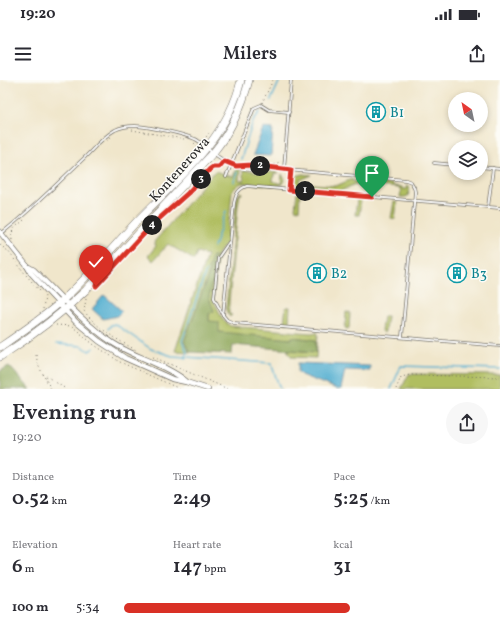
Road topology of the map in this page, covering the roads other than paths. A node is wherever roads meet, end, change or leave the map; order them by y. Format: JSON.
{"nodes":[{"id":1,"x":241,"y":80,"type":"edge"},
{"id":2,"x":249,"y":80,"type":"edge"},
{"id":3,"x":291,"y":80,"type":"edge"},
{"id":4,"x":290,"y":112,"type":"junction"},
{"id":5,"x":206,"y":147,"type":"junction"},
{"id":6,"x":213,"y":152,"type":"junction"},
{"id":7,"x":434,"y":163,"type":"dead end"},
{"id":8,"x":448,"y":164,"type":"edge"},
{"id":9,"x":231,"y":165,"type":"junction"},
{"id":10,"x":241,"y":167,"type":"junction"},
{"id":11,"x":488,"y":168,"type":"edge"},
{"id":12,"x":493,"y":168,"type":"junction"},
{"id":13,"x":274,"y":169,"type":"junction"},
{"id":14,"x":284,"y":169,"type":"junction"},
{"id":15,"x":500,"y":169,"type":"edge"},
{"id":16,"x":291,"y":170,"type":"junction"},
{"id":17,"x":226,"y":178,"type":"dead end"},
{"id":18,"x":289,"y":190,"type":"junction"},
{"id":19,"x":414,"y":201,"type":"junction"},
{"id":20,"x":488,"y":207,"type":"junction"},
{"id":21,"x":500,"y":208,"type":"edge"},
{"id":22,"x":0,"y":234,"type":"edge"},
{"id":23,"x":230,"y":240,"type":"junction"},
{"id":24,"x":61,"y":301,"type":"junction"},
{"id":25,"x":67,"y":308,"type":"junction"},
{"id":26,"x":223,"y":315,"type":"junction"},
{"id":27,"x":402,"y":337,"type":"junction"},
{"id":28,"x":500,"y":346,"type":"edge"},
{"id":29,"x":0,"y":347,"type":"edge"},
{"id":30,"x":0,"y":357,"type":"edge"},
{"id":31,"x":208,"y":389,"type":"edge"}],
"edges":[{"from":1,"to":5,"type":"main road","name":"Kontenerowa"},
{"from":2,"to":6,"type":"main road","name":"Kontenerowa"},
{"from":3,"to":4,"type":"lane"},
{"from":4,"to":9,"type":"lane"},
{"from":4,"to":14,"type":"lane"},
{"from":5,"to":6,"type":"lane"},
{"from":5,"to":22,"type":"lane"},
{"from":5,"to":24,"type":"main road","name":"Kontenerowa"},
{"from":6,"to":9,"type":"lane"},
{"from":6,"to":25,"type":"main road","name":"Kontenerowa"},
{"from":7,"to":8,"type":"lane"},
{"from":9,"to":10,"type":"lane"},
{"from":9,"to":17,"type":"lane"},
{"from":10,"to":13,"type":"lane"},
{"from":10,"to":13,"type":"lane"},
{"from":11,"to":12,"type":"lane"},
{"from":12,"to":15,"type":"lane"},
{"from":12,"to":20,"type":"lane"},
{"from":13,"to":14,"type":"lane"},
{"from":14,"to":16,"type":"lane"},
{"from":16,"to":18,"type":"lane"},
{"from":16,"to":19,"type":"lane"},
{"from":18,"to":19,"type":"lane"},
{"from":18,"to":23,"type":"lane"},
{"from":19,"to":20,"type":"lane"},
{"from":19,"to":27,"type":"lane"},
{"from":20,"to":21,"type":"lane"},
{"from":22,"to":24,"type":"street"},
{"from":23,"to":26,"type":"lane"},
{"from":23,"to":26,"type":"lane"},
{"from":24,"to":25,"type":"street"},
{"from":24,"to":29,"type":"main road","name":"Kontenerowa"},
{"from":25,"to":30,"type":"main road","name":"Kontenerowa"},
{"from":25,"to":31,"type":"street"},
{"from":26,"to":27,"type":"lane"},
{"from":27,"to":28,"type":"lane"}]}
